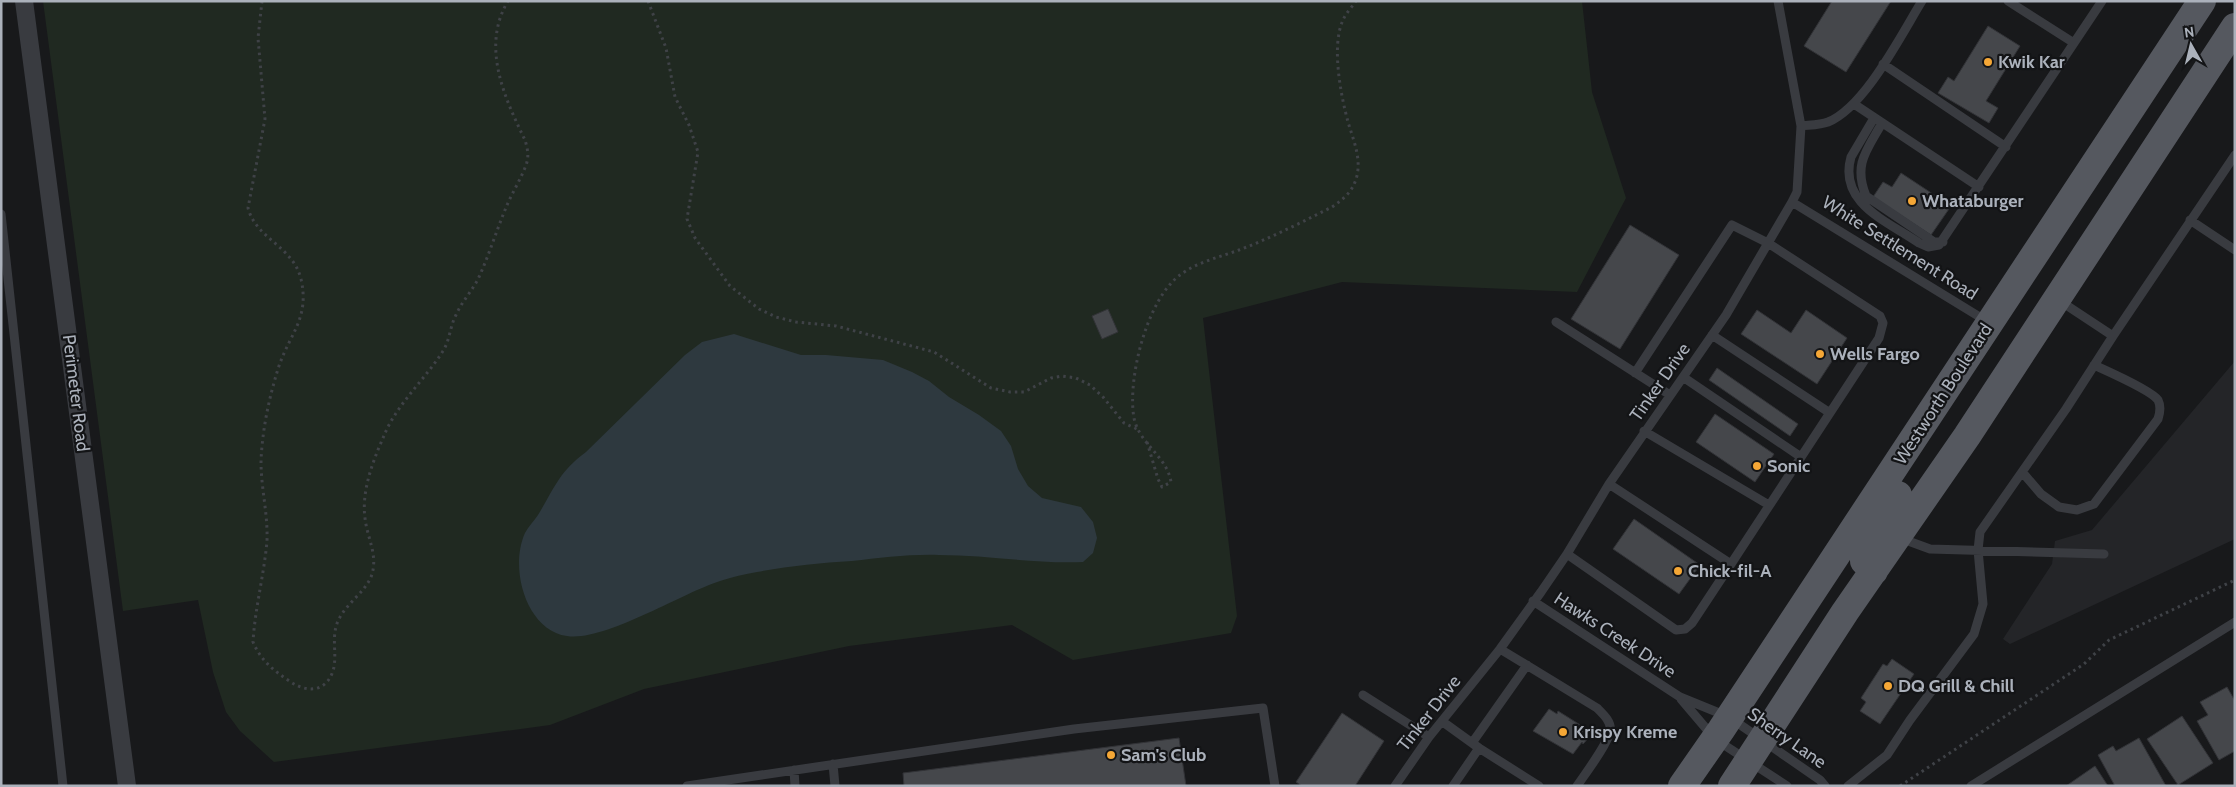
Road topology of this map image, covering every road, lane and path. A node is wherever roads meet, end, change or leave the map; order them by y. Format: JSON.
{"nodes":[{"id":1,"x":24,"y":1,"type":"edge"},
{"id":2,"x":262,"y":1,"type":"edge"},
{"id":3,"x":508,"y":1,"type":"edge"},
{"id":4,"x":648,"y":1,"type":"edge"},
{"id":5,"x":1356,"y":1,"type":"edge"},
{"id":6,"x":1778,"y":1,"type":"edge"},
{"id":7,"x":1922,"y":1,"type":"edge"},
{"id":8,"x":2008,"y":1,"type":"edge"},
{"id":9,"x":2102,"y":1,"type":"edge"},
{"id":10,"x":2202,"y":1,"type":"edge"},
{"id":11,"x":2235,"y":28,"type":"edge"},
{"id":12,"x":2074,"y":43,"type":"junction"},
{"id":13,"x":1883,"y":64,"type":"junction"},
{"id":14,"x":1854,"y":104,"type":"junction"},
{"id":15,"x":2126,"y":115,"type":"junction"},
{"id":16,"x":1878,"y":120,"type":"junction"},
{"id":17,"x":1801,"y":126,"type":"junction"},
{"id":18,"x":2006,"y":147,"type":"junction"},
{"id":19,"x":2235,"y":155,"type":"edge"},
{"id":20,"x":1979,"y":187,"type":"junction"},
{"id":21,"x":1792,"y":202,"type":"junction"},
{"id":22,"x":1,"y":214,"type":"edge"},
{"id":23,"x":2190,"y":220,"type":"junction"},
{"id":24,"x":1768,"y":243,"type":"junction"},
{"id":25,"x":2235,"y":250,"type":"edge"},
{"id":26,"x":2056,"y":299,"type":"junction"},
{"id":27,"x":1556,"y":322,"type":"dead end"},
{"id":28,"x":1990,"y":323,"type":"junction"},
{"id":29,"x":1712,"y":335,"type":"junction"},
{"id":30,"x":2113,"y":336,"type":"junction"},
{"id":31,"x":2094,"y":365,"type":"junction"},
{"id":32,"x":1635,"y":372,"type":"junction"},
{"id":33,"x":1683,"y":377,"type":"junction"},
{"id":34,"x":1670,"y":395,"type":"junction"},
{"id":35,"x":1830,"y":413,"type":"junction"},
{"id":36,"x":1138,"y":429,"type":"junction"},
{"id":37,"x":1644,"y":431,"type":"junction"},
{"id":38,"x":1147,"y":442,"type":"junction"},
{"id":39,"x":1801,"y":457,"type":"junction"},
{"id":40,"x":2023,"y":473,"type":"junction"},
{"id":41,"x":1609,"y":484,"type":"junction"},
{"id":42,"x":1769,"y":505,"type":"junction"},
{"id":43,"x":1897,"y":537,"type":"junction"},
{"id":44,"x":1978,"y":550,"type":"junction"},
{"id":45,"x":1567,"y":554,"type":"junction"},
{"id":46,"x":2104,"y":554,"type":"dead end"},
{"id":47,"x":1731,"y":564,"type":"junction"},
{"id":48,"x":1874,"y":571,"type":"junction"},
{"id":49,"x":2235,"y":580,"type":"edge"},
{"id":50,"x":1533,"y":601,"type":"junction"},
{"id":51,"x":2235,"y":622,"type":"edge"},
{"id":52,"x":1500,"y":649,"type":"junction"},
{"id":53,"x":1527,"y":665,"type":"junction"},
{"id":54,"x":1363,"y":695,"type":"dead end"},
{"id":55,"x":1680,"y":697,"type":"junction"},
{"id":56,"x":1443,"y":722,"type":"junction"},
{"id":57,"x":1722,"y":728,"type":"junction"},
{"id":58,"x":1429,"y":737,"type":"junction"},
{"id":59,"x":1476,"y":746,"type":"junction"},
{"id":60,"x":1756,"y":751,"type":"junction"},
{"id":61,"x":832,"y":764,"type":"junction"},
{"id":62,"x":794,"y":770,"type":"junction"},
{"id":63,"x":743,"y":782,"type":"edge"},
{"id":64,"x":63,"y":786,"type":"edge"},
{"id":65,"x":128,"y":786,"type":"edge"},
{"id":66,"x":687,"y":786,"type":"edge"},
{"id":67,"x":795,"y":786,"type":"edge"},
{"id":68,"x":835,"y":786,"type":"edge"},
{"id":69,"x":1275,"y":786,"type":"edge"},
{"id":70,"x":1395,"y":786,"type":"edge"},
{"id":71,"x":1453,"y":786,"type":"edge"},
{"id":72,"x":1539,"y":786,"type":"edge"},
{"id":73,"x":1577,"y":786,"type":"edge"},
{"id":74,"x":1682,"y":786,"type":"edge"},
{"id":75,"x":1732,"y":786,"type":"edge"},
{"id":76,"x":1787,"y":786,"type":"edge"},
{"id":77,"x":1825,"y":786,"type":"edge"},
{"id":78,"x":1848,"y":786,"type":"edge"},
{"id":79,"x":1900,"y":786,"type":"edge"},
{"id":80,"x":1971,"y":786,"type":"edge"}],
"edges":[{"from":1,"to":65,"type":"street","name":"Perimeter Road"},
{"from":2,"to":3,"type":"path"},
{"from":4,"to":36,"type":"path"},
{"from":5,"to":36,"type":"path"},
{"from":6,"to":17,"type":"lane","name":"Tinker Drive"},
{"from":7,"to":13,"type":"lane"},
{"from":8,"to":12,"type":"lane"},
{"from":9,"to":12,"type":"lane"},
{"from":10,"to":15,"type":"main road","name":"Westworth Boulevard"},
{"from":11,"to":26,"type":"main road"},
{"from":12,"to":18,"type":"lane"},
{"from":13,"to":14,"type":"lane"},
{"from":13,"to":18,"type":"lane"},
{"from":14,"to":16,"type":"lane"},
{"from":14,"to":17,"type":"lane"},
{"from":15,"to":26,"type":"main road"},
{"from":15,"to":28,"type":"main road","name":"Westworth Boulevard"},
{"from":16,"to":20,"type":"lane"},
{"from":16,"to":20,"type":"lane"},
{"from":17,"to":21,"type":"lane","name":"Tinker Drive"},
{"from":18,"to":20,"type":"lane"},
{"from":19,"to":23,"type":"lane"},
{"from":21,"to":24,"type":"lane","name":"Tinker Drive"},
{"from":21,"to":28,"type":"lane","name":"White Settlement Road"},
{"from":22,"to":64,"type":"lane"},
{"from":23,"to":25,"type":"lane"},
{"from":23,"to":30,"type":"lane"},
{"from":24,"to":29,"type":"lane","name":"Tinker Drive"},
{"from":24,"to":32,"type":"lane","name":"Tinker Drive"},
{"from":24,"to":35,"type":"lane"},
{"from":26,"to":30,"type":"lane"},
{"from":26,"to":43,"type":"main road"},
{"from":27,"to":32,"type":"lane"},
{"from":28,"to":48,"type":"main road"},
{"from":28,"to":57,"type":"main road","name":"Westworth Boulevard"},
{"from":29,"to":33,"type":"lane","name":"Tinker Drive"},
{"from":29,"to":35,"type":"lane"},
{"from":30,"to":31,"type":"lane"},
{"from":31,"to":40,"type":"lane"},
{"from":31,"to":40,"type":"lane"},
{"from":32,"to":34,"type":"lane"},
{"from":33,"to":34,"type":"lane","name":"Tinker Drive"},
{"from":33,"to":39,"type":"lane"},
{"from":34,"to":37,"type":"lane","name":"Tinker Drive"},
{"from":35,"to":39,"type":"lane"},
{"from":36,"to":38,"type":"path"},
{"from":37,"to":41,"type":"lane","name":"Tinker Drive"},
{"from":37,"to":42,"type":"lane"},
{"from":38,"to":38,"type":"path"},
{"from":39,"to":42,"type":"lane"},
{"from":40,"to":44,"type":"lane"},
{"from":41,"to":45,"type":"lane","name":"Tinker Drive"},
{"from":41,"to":47,"type":"lane"},
{"from":42,"to":47,"type":"lane"},
{"from":43,"to":44,"type":"lane"},
{"from":43,"to":48,"type":"main road"},
{"from":44,"to":46,"type":"lane"},
{"from":44,"to":78,"type":"lane"},
{"from":45,"to":47,"type":"lane"},
{"from":45,"to":50,"type":"lane","name":"Tinker Drive"},
{"from":48,"to":60,"type":"main road"},
{"from":49,"to":79,"type":"path"},
{"from":50,"to":52,"type":"lane","name":"Tinker Drive"},
{"from":50,"to":55,"type":"lane","name":"Hawks Creek Drive"},
{"from":51,"to":80,"type":"lane"},
{"from":52,"to":53,"type":"lane"},
{"from":52,"to":56,"type":"lane","name":"Tinker Drive"},
{"from":53,"to":59,"type":"lane"},
{"from":53,"to":73,"type":"lane"},
{"from":54,"to":58,"type":"lane"},
{"from":55,"to":57,"type":"lane","name":"Hawks Creek Drive"},
{"from":55,"to":57,"type":"lane","name":"Hawks Creek Drive"},
{"from":56,"to":58,"type":"lane","name":"Tinker Drive"},
{"from":56,"to":59,"type":"lane"},
{"from":57,"to":60,"type":"lane","name":"Sherry Lane"},
{"from":57,"to":60,"type":"lane","name":"Sherry Lane"},
{"from":57,"to":74,"type":"main road","name":"Westworth Boulevard"},
{"from":58,"to":70,"type":"lane","name":"Tinker Drive"},
{"from":59,"to":71,"type":"lane"},
{"from":59,"to":72,"type":"lane"},
{"from":60,"to":75,"type":"main road"},
{"from":60,"to":76,"type":"lane","name":"Sherry Lane"},
{"from":60,"to":77,"type":"lane","name":"Sherry Lane"},
{"from":61,"to":62,"type":"lane"},
{"from":61,"to":68,"type":"lane"},
{"from":61,"to":69,"type":"lane"},
{"from":62,"to":63,"type":"lane"},
{"from":62,"to":67,"type":"lane"},
{"from":63,"to":66,"type":"lane"}]}
